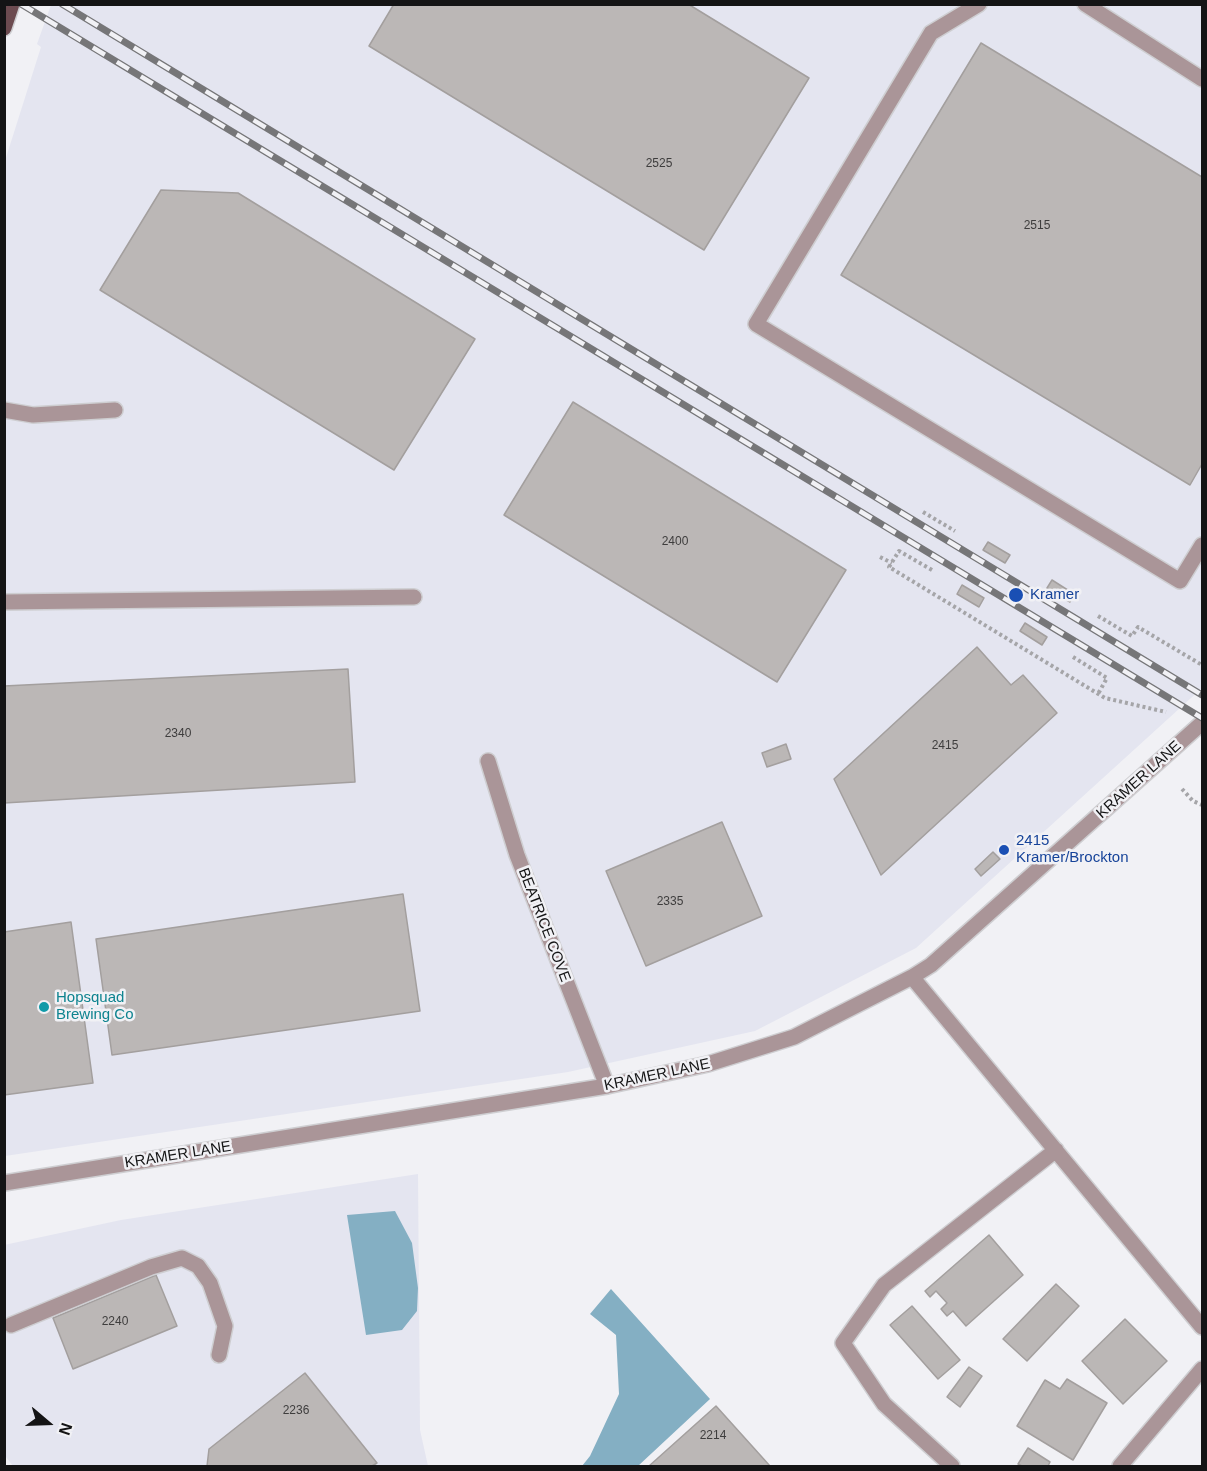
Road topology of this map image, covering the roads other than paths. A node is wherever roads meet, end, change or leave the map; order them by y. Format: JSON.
{"nodes":[{"id":1,"x":12,"y":4,"type":"edge"},
{"id":2,"x":979,"y":4,"type":"edge"},
{"id":3,"x":1085,"y":4,"type":"edge"},
{"id":4,"x":4,"y":27,"type":"edge"},
{"id":5,"x":1203,"y":79,"type":"edge"},
{"id":6,"x":4,"y":410,"type":"edge"},
{"id":7,"x":115,"y":410,"type":"dead end"},
{"id":8,"x":1203,"y":545,"type":"edge"},
{"id":9,"x":1198,"y":566,"type":"edge"},
{"id":10,"x":414,"y":597,"type":"dead end"},
{"id":11,"x":4,"y":602,"type":"edge"},
{"id":12,"x":1203,"y":723,"type":"edge"},
{"id":13,"x":488,"y":761,"type":"dead end"},
{"id":14,"x":912,"y":977,"type":"junction"},
{"id":15,"x":607,"y":1086,"type":"junction"},
{"id":16,"x":1056,"y":1150,"type":"junction"},
{"id":17,"x":4,"y":1183,"type":"edge"},
{"id":18,"x":11,"y":1325,"type":"dead end"},
{"id":19,"x":1203,"y":1327,"type":"edge"},
{"id":20,"x":219,"y":1354,"type":"dead end"},
{"id":21,"x":1203,"y":1369,"type":"edge"},
{"id":22,"x":952,"y":1467,"type":"edge"},
{"id":23,"x":1119,"y":1467,"type":"edge"}],
"edges":[{"from":1,"to":4,"type":"main road"},
{"from":2,"to":9,"type":"street"},
{"from":3,"to":5,"type":"street"},
{"from":6,"to":7,"type":"street"},
{"from":8,"to":9,"type":"street"},
{"from":10,"to":11,"type":"street"},
{"from":12,"to":14,"type":"street","name":"KRAMER LANE"},
{"from":13,"to":15,"type":"street","name":"BEATRICE COVE"},
{"from":14,"to":15,"type":"street","name":"KRAMER LANE"},
{"from":14,"to":16,"type":"street"},
{"from":15,"to":17,"type":"street","name":"KRAMER LANE"},
{"from":16,"to":19,"type":"street"},
{"from":16,"to":22,"type":"street"},
{"from":18,"to":20,"type":"street"},
{"from":21,"to":23,"type":"street"}]}
